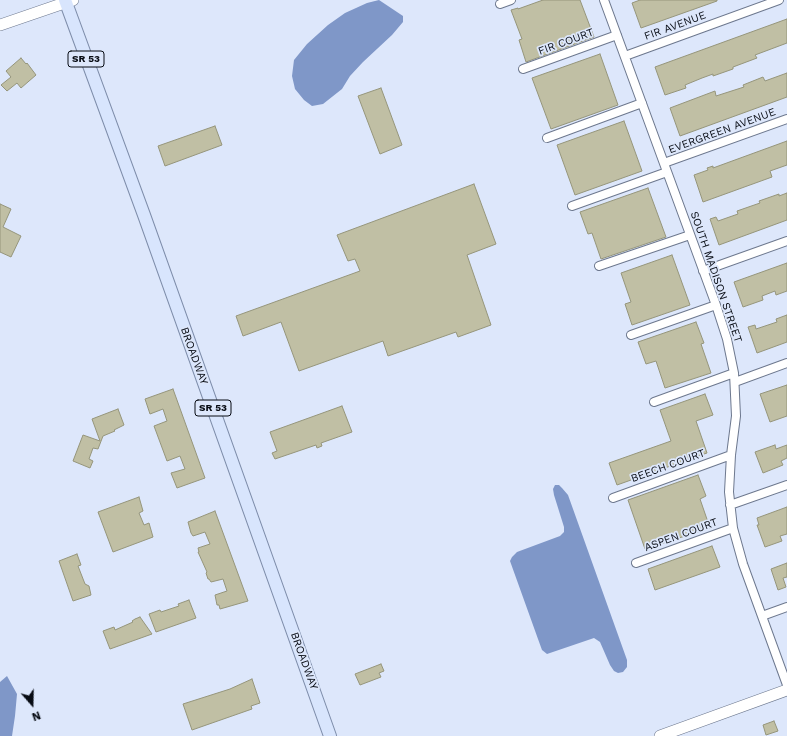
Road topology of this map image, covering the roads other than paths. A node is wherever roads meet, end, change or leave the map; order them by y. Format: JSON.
{"nodes":[{"id":1,"x":511,"y":0,"type":"edge"},
{"id":2,"x":604,"y":0,"type":"edge"},
{"id":3,"x":779,"y":0,"type":"edge"},
{"id":4,"x":68,"y":1,"type":"edge"},
{"id":5,"x":500,"y":4,"type":"dead end"},
{"id":6,"x":0,"y":25,"type":"edge"},
{"id":7,"x":617,"y":35,"type":"junction"},
{"id":8,"x":625,"y":56,"type":"junction"},
{"id":9,"x":523,"y":69,"type":"dead end"},
{"id":10,"x":642,"y":103,"type":"junction"},
{"id":11,"x":787,"y":119,"type":"edge"},
{"id":12,"x":547,"y":138,"type":"dead end"},
{"id":13,"x":664,"y":163,"type":"junction"},
{"id":14,"x":667,"y":172,"type":"junction"},
{"id":15,"x":572,"y":206,"type":"dead end"},
{"id":16,"x":690,"y":236,"type":"junction"},
{"id":17,"x":787,"y":241,"type":"edge"},
{"id":18,"x":599,"y":266,"type":"dead end"},
{"id":19,"x":703,"y":271,"type":"junction"},
{"id":20,"x":716,"y":305,"type":"junction"},
{"id":21,"x":631,"y":335,"type":"dead end"},
{"id":22,"x":787,"y":363,"type":"edge"},
{"id":23,"x":734,"y":373,"type":"junction"},
{"id":24,"x":735,"y":382,"type":"junction"},
{"id":25,"x":654,"y":402,"type":"dead end"},
{"id":26,"x":731,"y":455,"type":"junction"},
{"id":27,"x":787,"y":485,"type":"edge"},
{"id":28,"x":613,"y":498,"type":"dead end"},
{"id":29,"x":730,"y":506,"type":"junction"},
{"id":30,"x":733,"y":528,"type":"junction"},
{"id":31,"x":636,"y":563,"type":"dead end"},
{"id":32,"x":787,"y":607,"type":"edge"},
{"id":33,"x":762,"y":616,"type":"junction"},
{"id":34,"x":787,"y":685,"type":"edge"},
{"id":35,"x":787,"y":690,"type":"edge"},
{"id":36,"x":330,"y":736,"type":"edge"},
{"id":37,"x":660,"y":736,"type":"edge"}],
"edges":[{"from":1,"to":5,"type":"street"},
{"from":2,"to":7,"type":"street","name":"SOUTH MADISON STREET"},
{"from":3,"to":8,"type":"street","name":"FIR AVENUE"},
{"from":4,"to":6,"type":"street"},
{"from":4,"to":36,"type":"main road","name":"BROADWAY","number":"SR 53"},
{"from":7,"to":8,"type":"street","name":"SOUTH MADISON STREET"},
{"from":7,"to":9,"type":"street","name":"FIR COURT"},
{"from":8,"to":10,"type":"street","name":"SOUTH MADISON STREET"},
{"from":10,"to":12,"type":"street"},
{"from":10,"to":13,"type":"street","name":"SOUTH MADISON STREET"},
{"from":11,"to":13,"type":"street","name":"EVERGREEN AVENUE"},
{"from":13,"to":14,"type":"street","name":"SOUTH MADISON STREET"},
{"from":14,"to":15,"type":"street"},
{"from":14,"to":16,"type":"street","name":"SOUTH MADISON STREET"},
{"from":16,"to":18,"type":"street"},
{"from":16,"to":19,"type":"street","name":"SOUTH MADISON STREET"},
{"from":17,"to":19,"type":"street"},
{"from":19,"to":20,"type":"street","name":"SOUTH MADISON STREET"},
{"from":20,"to":21,"type":"street"},
{"from":20,"to":23,"type":"street","name":"SOUTH MADISON STREET"},
{"from":22,"to":24,"type":"street"},
{"from":23,"to":24,"type":"street","name":"SOUTH MADISON STREET"},
{"from":23,"to":25,"type":"street"},
{"from":24,"to":26,"type":"street","name":"SOUTH MADISON STREET"},
{"from":26,"to":28,"type":"street","name":"BEECH COURT"},
{"from":26,"to":29,"type":"street","name":"SOUTH MADISON STREET"},
{"from":27,"to":29,"type":"street"},
{"from":29,"to":30,"type":"street","name":"SOUTH MADISON STREET"},
{"from":30,"to":31,"type":"street","name":"ASPEN COURT"},
{"from":30,"to":33,"type":"street","name":"SOUTH MADISON STREET"},
{"from":32,"to":33,"type":"street"},
{"from":33,"to":34,"type":"street","name":"SOUTH MADISON STREET"},
{"from":35,"to":37,"type":"street"}]}
